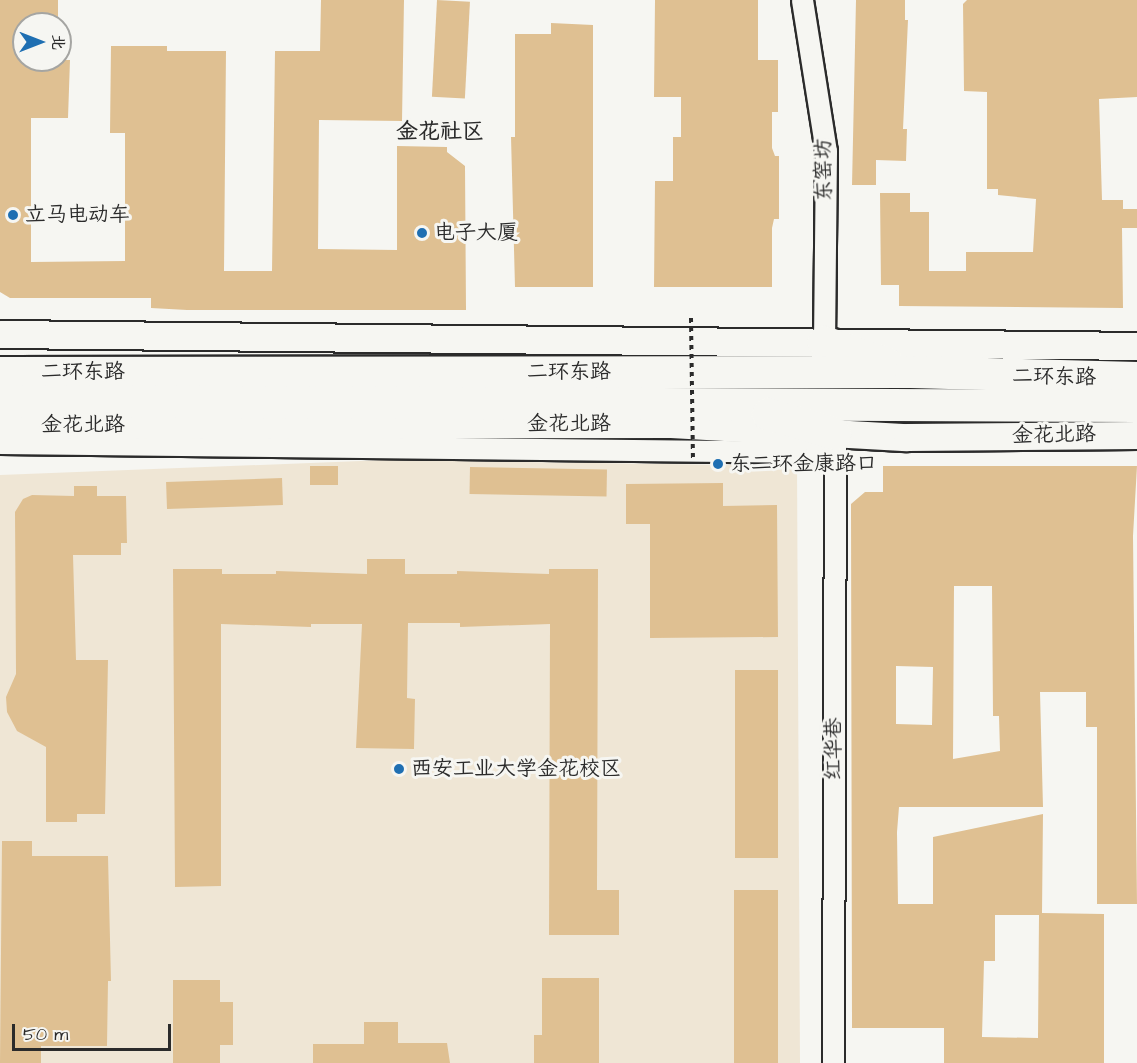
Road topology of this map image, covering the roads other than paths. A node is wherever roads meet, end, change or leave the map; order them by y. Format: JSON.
{"nodes":[{"id":1,"x":802,"y":0,"type":"edge"},
{"id":2,"x":0,"y":334,"type":"edge"},
{"id":3,"x":824,"y":342,"type":"junction"},
{"id":4,"x":1137,"y":346,"type":"edge"},
{"id":5,"x":911,"y":372,"type":"junction"},
{"id":6,"x":0,"y":373,"type":"edge"},
{"id":7,"x":1137,"y":378,"type":"edge"},
{"id":8,"x":0,"y":401,"type":"edge"},
{"id":9,"x":741,"y":405,"type":"junction"},
{"id":10,"x":1137,"y":406,"type":"edge"},
{"id":11,"x":0,"y":425,"type":"edge"},
{"id":12,"x":835,"y":434,"type":"junction"},
{"id":13,"x":1137,"y":435,"type":"edge"},
{"id":14,"x":0,"y":443,"type":"edge"},
{"id":15,"x":833,"y":1063,"type":"edge"}],
"edges":[{"from":1,"to":3,"type":"street","name":"东窑坊"},
{"from":2,"to":3,"type":"main road"},
{"from":3,"to":4,"type":"main road"},
{"from":3,"to":5,"type":"highway"},
{"from":5,"to":6,"type":"highway","name":"二环东路"},
{"from":5,"to":7,"type":"highway","name":"二环东路"},
{"from":8,"to":9,"type":"highway","name":"二环东路"},
{"from":9,"to":10,"type":"highway","name":"二环东路"},
{"from":9,"to":12,"type":"highway"},
{"from":11,"to":12,"type":"main road","name":"金花北路"},
{"from":12,"to":13,"type":"main road","name":"金花北路"},
{"from":12,"to":14,"type":"street"},
{"from":12,"to":15,"type":"street","name":"红华巷"}]}
